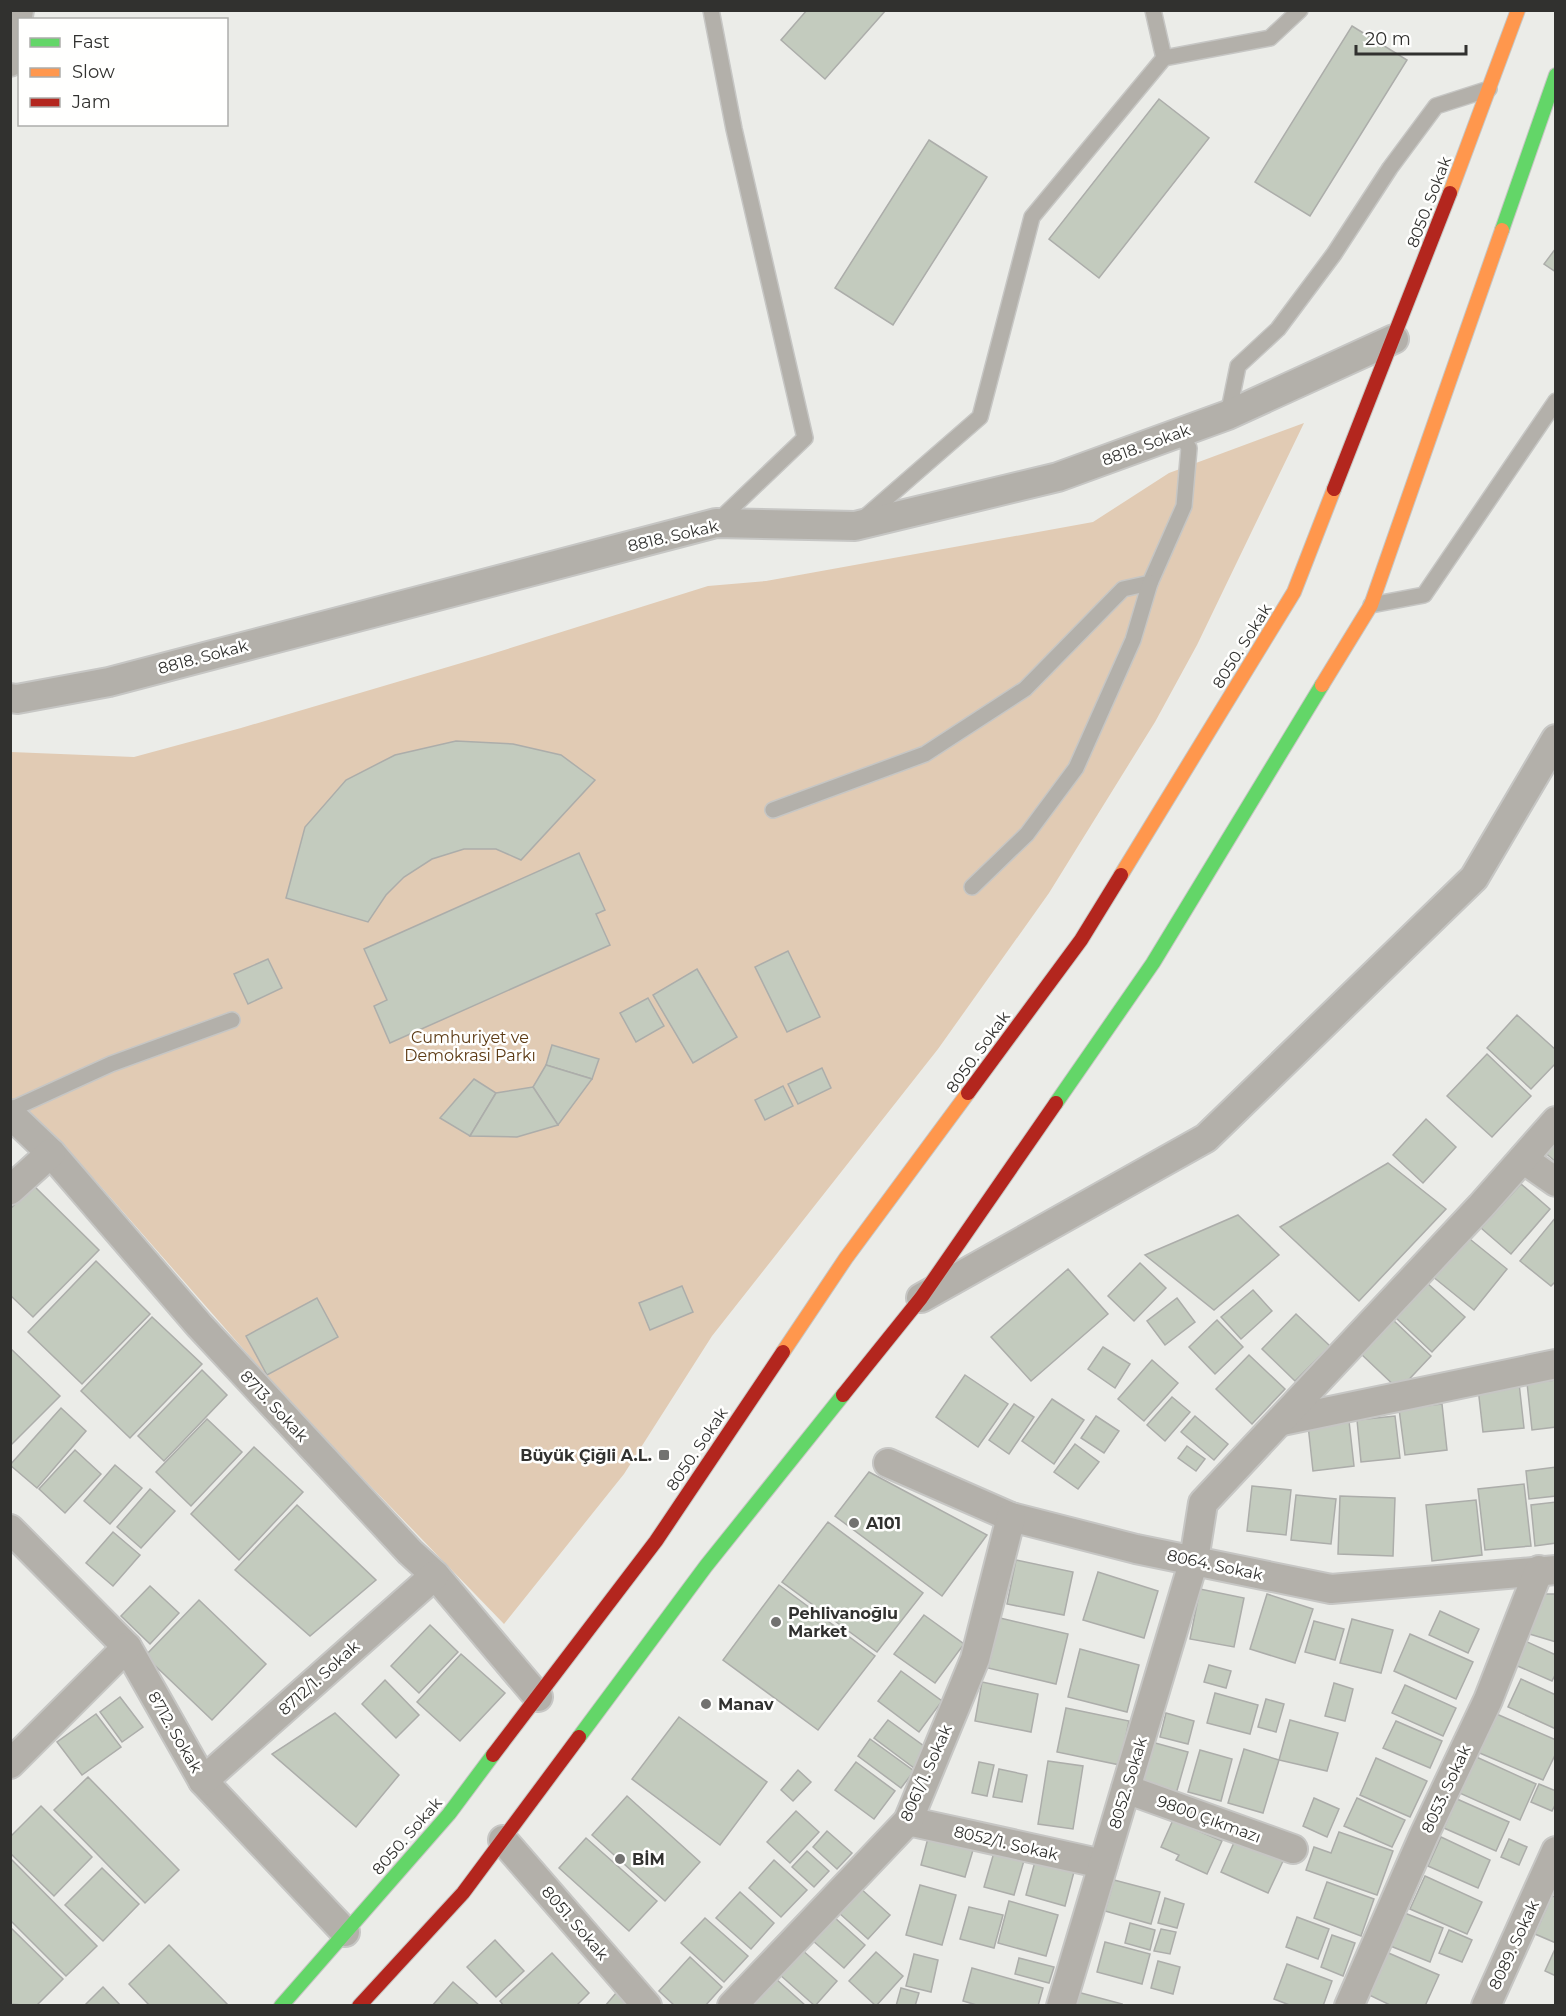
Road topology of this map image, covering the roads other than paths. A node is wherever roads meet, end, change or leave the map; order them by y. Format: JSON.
{"nodes":[{"id":1,"x":19,"y":10,"type":"edge"},
{"id":2,"x":711,"y":10,"type":"edge"},
{"id":3,"x":1153,"y":10,"type":"edge"},
{"id":4,"x":1299,"y":10,"type":"edge"},
{"id":5,"x":1518,"y":10,"type":"edge"},
{"id":6,"x":1164,"y":58,"type":"junction"},
{"id":7,"x":10,"y":62,"type":"edge"},
{"id":8,"x":1556,"y":75,"type":"edge"},
{"id":9,"x":1491,"y":88,"type":"junction"},
{"id":10,"x":1394,"y":339,"type":"junction"},
{"id":11,"x":1556,"y":401,"type":"edge"},
{"id":12,"x":1228,"y":415,"type":"junction"},
{"id":13,"x":1180,"y":433,"type":"junction"},
{"id":14,"x":716,"y":523,"type":"junction"},
{"id":15,"x":855,"y":526,"type":"junction"},
{"id":16,"x":1150,"y":583,"type":"junction"},
{"id":17,"x":1371,"y":605,"type":"junction"},
{"id":18,"x":10,"y":698,"type":"edge"},
{"id":19,"x":1556,"y":739,"type":"edge"},
{"id":20,"x":773,"y":810,"type":"dead end"},
{"id":21,"x":972,"y":887,"type":"dead end"},
{"id":22,"x":232,"y":1020,"type":"dead end"},
{"id":23,"x":10,"y":1112,"type":"edge"},
{"id":24,"x":1556,"y":1121,"type":"edge"},
{"id":25,"x":51,"y":1153,"type":"junction"},
{"id":26,"x":1523,"y":1159,"type":"junction"},
{"id":27,"x":1556,"y":1182,"type":"edge"},
{"id":28,"x":10,"y":1190,"type":"edge"},
{"id":29,"x":921,"y":1298,"type":"junction"},
{"id":30,"x":1556,"y":1364,"type":"edge"},
{"id":31,"x":1282,"y":1421,"type":"junction"},
{"id":32,"x":888,"y":1462,"type":"dead end"},
{"id":33,"x":1011,"y":1518,"type":"junction"},
{"id":34,"x":10,"y":1529,"type":"edge"},
{"id":35,"x":1194,"y":1560,"type":"junction"},
{"id":36,"x":1547,"y":1570,"type":"edge"},
{"id":37,"x":435,"y":1575,"type":"junction"},
{"id":38,"x":127,"y":1647,"type":"junction"},
{"id":39,"x":538,"y":1697,"type":"junction"},
{"id":40,"x":10,"y":1764,"type":"edge"},
{"id":41,"x":203,"y":1781,"type":"junction"},
{"id":42,"x":1126,"y":1789,"type":"junction"},
{"id":43,"x":908,"y":1821,"type":"junction"},
{"id":44,"x":503,"y":1840,"type":"junction"},
{"id":45,"x":1293,"y":1849,"type":"dead end"},
{"id":46,"x":1556,"y":1851,"type":"edge"},
{"id":47,"x":1103,"y":1864,"type":"junction"},
{"id":48,"x":345,"y":1932,"type":"junction"},
{"id":49,"x":281,"y":2006,"type":"edge"},
{"id":50,"x":359,"y":2006,"type":"edge"},
{"id":51,"x":647,"y":2006,"type":"edge"},
{"id":52,"x":732,"y":2006,"type":"edge"},
{"id":53,"x":1061,"y":2006,"type":"edge"},
{"id":54,"x":1349,"y":2006,"type":"edge"},
{"id":55,"x":1486,"y":2006,"type":"edge"}],
"edges":[{"from":1,"to":7,"type":"street"},
{"from":2,"to":14,"type":"lane"},
{"from":3,"to":6,"type":"lane"},
{"from":4,"to":6,"type":"lane"},
{"from":5,"to":9,"type":"street","name":"8050. Sokak"},
{"from":6,"to":15,"type":"lane"},
{"from":8,"to":17,"type":"street"},
{"from":9,"to":10,"type":"street","name":"8050. Sokak"},
{"from":9,"to":12,"type":"lane"},
{"from":10,"to":12,"type":"street","name":"8818. Sokak"},
{"from":10,"to":39,"type":"street","name":"8050. Sokak"},
{"from":11,"to":17,"type":"lane"},
{"from":12,"to":13,"type":"street","name":"8818. Sokak"},
{"from":13,"to":15,"type":"street","name":"8818. Sokak"},
{"from":13,"to":16,"type":"lane"},
{"from":14,"to":15,"type":"street","name":"8818. Sokak"},
{"from":14,"to":18,"type":"street","name":"8818. Sokak"},
{"from":16,"to":20,"type":"lane"},
{"from":16,"to":21,"type":"lane"},
{"from":17,"to":29,"type":"street"},
{"from":19,"to":29,"type":"street"},
{"from":22,"to":23,"type":"lane"},
{"from":23,"to":25,"type":"street","name":"8713. Sokak"},
{"from":24,"to":26,"type":"street","name":"8052. Sokak"},
{"from":25,"to":28,"type":"street"},
{"from":25,"to":37,"type":"street","name":"8713. Sokak"},
{"from":26,"to":27,"type":"street"},
{"from":26,"to":31,"type":"street","name":"8052. Sokak"},
{"from":29,"to":44,"type":"street"},
{"from":30,"to":31,"type":"street"},
{"from":31,"to":35,"type":"street","name":"8052. Sokak"},
{"from":32,"to":33,"type":"street","name":"8064. Sokak"},
{"from":33,"to":35,"type":"street","name":"8064. Sokak"},
{"from":33,"to":43,"type":"street","name":"8061/1. Sokak"},
{"from":34,"to":38,"type":"street","name":"8712. Sokak"},
{"from":35,"to":36,"type":"street","name":"8064. Sokak"},
{"from":35,"to":42,"type":"street","name":"8052. Sokak"},
{"from":36,"to":54,"type":"street","name":"8053. Sokak"},
{"from":37,"to":39,"type":"street","name":"8713. Sokak"},
{"from":37,"to":41,"type":"street","name":"8712/1. Sokak"},
{"from":38,"to":40,"type":"street"},
{"from":38,"to":41,"type":"street","name":"8712. Sokak"},
{"from":39,"to":48,"type":"street","name":"8050. Sokak"},
{"from":41,"to":48,"type":"street","name":"8712. Sokak"},
{"from":42,"to":45,"type":"street","name":"9800 Çıkmazı"},
{"from":42,"to":47,"type":"street","name":"8052. Sokak"},
{"from":43,"to":47,"type":"street","name":"8052/1. Sokak"},
{"from":43,"to":52,"type":"street","name":"8061/1. Sokak"},
{"from":44,"to":50,"type":"street"},
{"from":44,"to":51,"type":"street","name":"8051. Sokak"},
{"from":46,"to":55,"type":"street","name":"8089. Sokak"},
{"from":47,"to":53,"type":"street","name":"8052. Sokak"},
{"from":48,"to":49,"type":"street","name":"8050. Sokak"}]}
